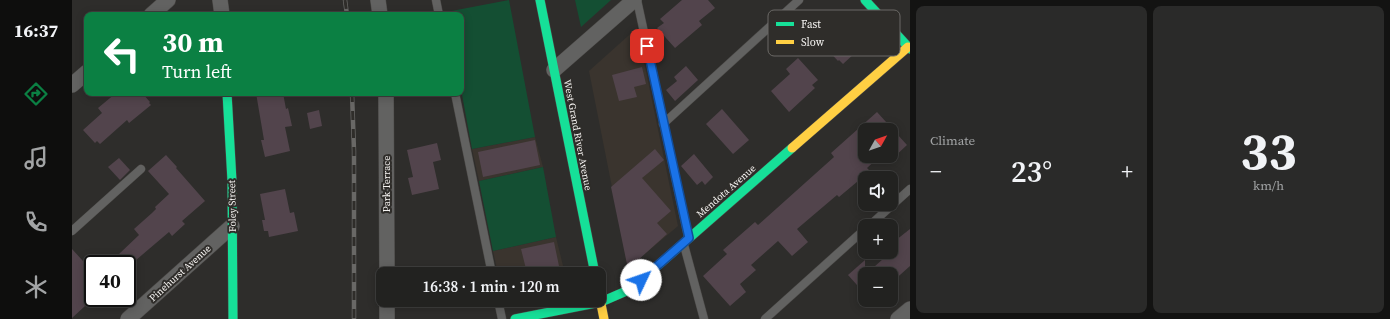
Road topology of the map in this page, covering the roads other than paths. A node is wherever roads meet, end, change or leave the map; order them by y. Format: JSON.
{"nodes":[{"id":1,"x":168,"y":0,"type":"edge"},
{"id":2,"x":220,"y":0,"type":"edge"},
{"id":3,"x":378,"y":0,"type":"edge"},
{"id":4,"x":436,"y":0,"type":"edge"},
{"id":5,"x":540,"y":0,"type":"edge"},
{"id":6,"x":636,"y":0,"type":"edge"},
{"id":7,"x":799,"y":0,"type":"edge"},
{"id":8,"x":865,"y":0,"type":"edge"},
{"id":9,"x":788,"y":10,"type":"edge"},
{"id":10,"x":874,"y":10,"type":"edge"},
{"id":11,"x":154,"y":12,"type":"edge"},
{"id":12,"x":222,"y":12,"type":"edge"},
{"id":13,"x":380,"y":12,"type":"edge"},
{"id":14,"x":438,"y":12,"type":"edge"},
{"id":15,"x":768,"y":28,"type":"edge"},
{"id":16,"x":900,"y":38,"type":"edge"},
{"id":17,"x":909,"y":48,"type":"edge"},
{"id":18,"x":900,"y":56,"type":"edge"},
{"id":19,"x":900,"y":56,"type":"edge"},
{"id":20,"x":554,"y":70,"type":"junction"},
{"id":21,"x":84,"y":75,"type":"edge"},
{"id":22,"x":72,"y":85,"type":"edge"},
{"id":23,"x":227,"y":96,"type":"edge"},
{"id":24,"x":386,"y":96,"type":"edge"},
{"id":25,"x":456,"y":96,"type":"edge"},
{"id":26,"x":663,"y":124,"type":"junction"},
{"id":27,"x":141,"y":169,"type":"dead end"},
{"id":28,"x":910,"y":189,"type":"edge"},
{"id":29,"x":877,"y":219,"type":"edge"},
{"id":30,"x":232,"y":226,"type":"junction"},
{"id":31,"x":72,"y":231,"type":"edge"},
{"id":32,"x":858,"y":235,"type":"edge"},
{"id":33,"x":686,"y":240,"type":"junction"},
{"id":34,"x":387,"y":267,"type":"edge"},
{"id":35,"x":491,"y":267,"type":"edge"},
{"id":36,"x":594,"y":267,"type":"edge"},
{"id":37,"x":606,"y":296,"type":"edge"},
{"id":38,"x":387,"y":307,"type":"edge"},
{"id":39,"x":499,"y":307,"type":"edge"},
{"id":40,"x":564,"y":307,"type":"edge"},
{"id":41,"x":602,"y":307,"type":"edge"},
{"id":42,"x":910,"y":309,"type":"edge"},
{"id":43,"x":128,"y":319,"type":"edge"},
{"id":44,"x":233,"y":319,"type":"edge"},
{"id":45,"x":387,"y":319,"type":"edge"},
{"id":46,"x":502,"y":319,"type":"edge"},
{"id":47,"x":515,"y":319,"type":"edge"},
{"id":48,"x":604,"y":319,"type":"edge"},
{"id":49,"x":704,"y":319,"type":"edge"},
{"id":50,"x":765,"y":319,"type":"edge"},
{"id":51,"x":898,"y":319,"type":"edge"}],
"edges":[{"from":1,"to":11,"type":"street"},
{"from":2,"to":12,"type":"street"},
{"from":3,"to":13,"type":"street"},
{"from":4,"to":14,"type":"lane"},
{"from":5,"to":20,"type":"street","name":"West Grand River Avenue"},
{"from":6,"to":20,"type":"street"},
{"from":6,"to":26,"type":"lane"},
{"from":7,"to":9,"type":"lane"},
{"from":8,"to":10,"type":"street"},
{"from":15,"to":26,"type":"lane"},
{"from":16,"to":17,"type":"street"},
{"from":17,"to":19,"type":"street","name":"Mendota Avenue"},
{"from":18,"to":33,"type":"street","name":"Mendota Avenue"},
{"from":20,"to":36,"type":"street","name":"West Grand River Avenue"},
{"from":21,"to":22,"type":"street"},
{"from":23,"to":30,"type":"street","name":"Foley Street"},
{"from":24,"to":34,"type":"street","name":"Park Terrace"},
{"from":25,"to":35,"type":"lane"},
{"from":26,"to":33,"type":"lane"},
{"from":27,"to":31,"type":"lane"},
{"from":28,"to":29,"type":"lane"},
{"from":30,"to":43,"type":"street","name":"Pinehurst Avenue"},
{"from":30,"to":44,"type":"street","name":"Foley Street"},
{"from":32,"to":50,"type":"lane"},
{"from":33,"to":37,"type":"street","name":"Mendota Avenue"},
{"from":33,"to":49,"type":"lane"},
{"from":38,"to":45,"type":"street"},
{"from":39,"to":46,"type":"lane"},
{"from":40,"to":47,"type":"street","name":"Mendota Avenue"},
{"from":41,"to":48,"type":"street"},
{"from":42,"to":51,"type":"street"}]}
